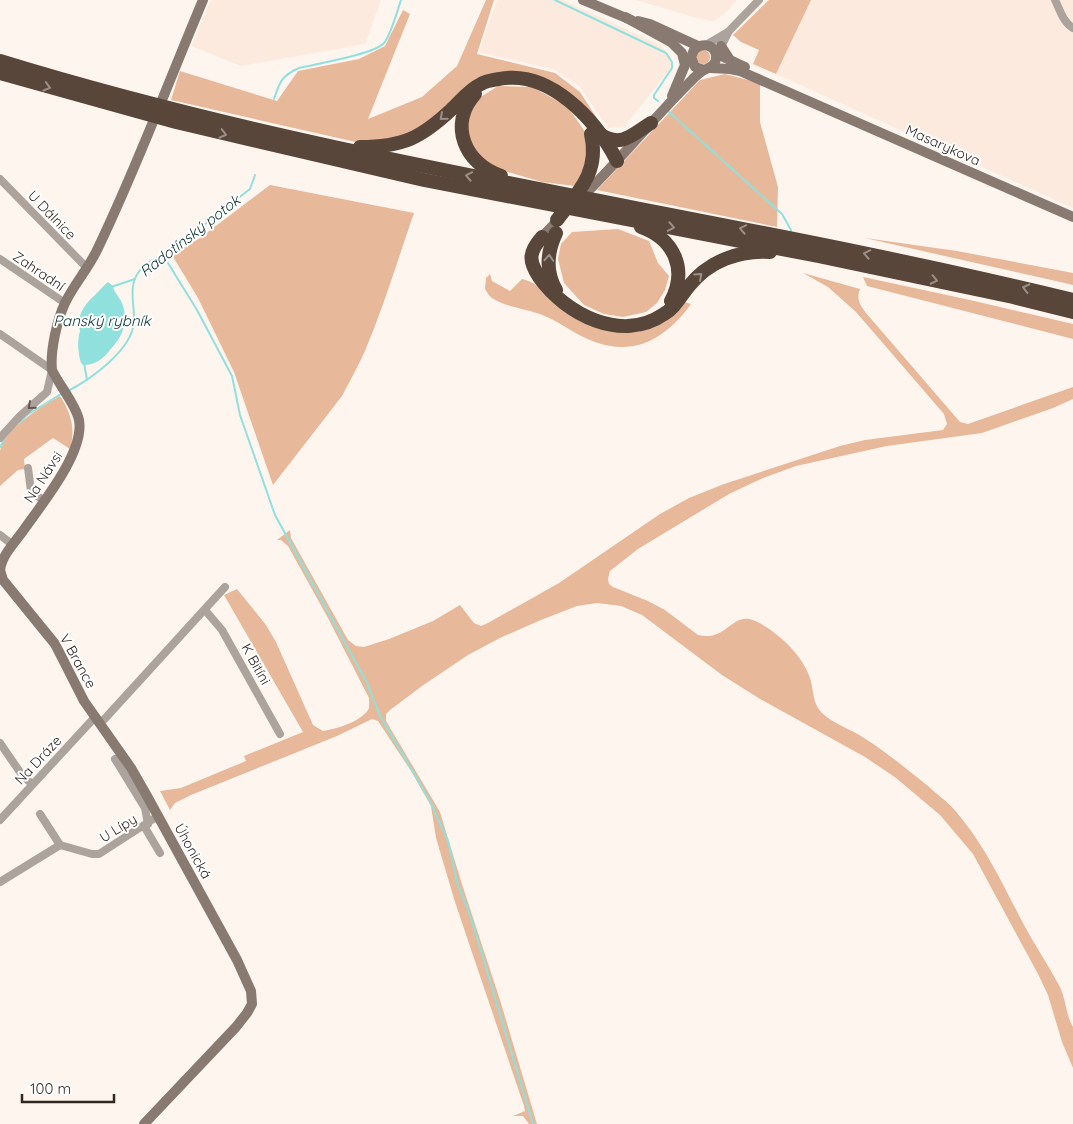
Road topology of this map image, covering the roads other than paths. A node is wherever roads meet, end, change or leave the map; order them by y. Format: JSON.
{"nodes":[{"id":1,"x":203,"y":0,"type":"edge"},
{"id":2,"x":583,"y":0,"type":"edge"},
{"id":3,"x":759,"y":0,"type":"edge"},
{"id":4,"x":1055,"y":0,"type":"edge"},
{"id":5,"x":625,"y":17,"type":"junction"},
{"id":6,"x":1073,"y":28,"type":"edge"},
{"id":7,"x":729,"y":31,"type":"junction"},
{"id":8,"x":702,"y":46,"type":"junction"},
{"id":9,"x":718,"y":52,"type":"junction"},
{"id":10,"x":0,"y":60,"type":"edge"},
{"id":11,"x":692,"y":60,"type":"junction"},
{"id":12,"x":707,"y":69,"type":"junction"},
{"id":13,"x":0,"y":73,"type":"edge"},
{"id":14,"x":496,"y":79,"type":"junction"},
{"id":15,"x":676,"y":89,"type":"junction"},
{"id":16,"x":802,"y":97,"type":"junction"},
{"id":17,"x":667,"y":105,"type":"junction"},
{"id":18,"x":137,"y":106,"type":"junction"},
{"id":19,"x":178,"y":117,"type":"junction"},
{"id":20,"x":651,"y":123,"type":"junction"},
{"id":21,"x":596,"y":134,"type":"junction"},
{"id":22,"x":320,"y":144,"type":"junction"},
{"id":23,"x":617,"y":161,"type":"junction"},
{"id":24,"x":0,"y":179,"type":"edge"},
{"id":25,"x":546,"y":197,"type":"junction"},
{"id":26,"x":610,"y":209,"type":"junction"},
{"id":27,"x":1073,"y":217,"type":"edge"},
{"id":28,"x":552,"y":230,"type":"junction"},
{"id":29,"x":818,"y":256,"type":"junction"},
{"id":30,"x":0,"y":259,"type":"edge"},
{"id":31,"x":87,"y":268,"type":"junction"},
{"id":32,"x":1073,"y":300,"type":"edge"},
{"id":33,"x":64,"y":303,"type":"junction"},
{"id":34,"x":1073,"y":312,"type":"edge"},
{"id":35,"x":652,"y":321,"type":"junction"},
{"id":36,"x":0,"y":334,"type":"edge"},
{"id":37,"x":52,"y":370,"type":"junction"},
{"id":38,"x":0,"y":438,"type":"edge"},
{"id":39,"x":28,"y":468,"type":"dead end"},
{"id":40,"x":44,"y":501,"type":"junction"},
{"id":41,"x":0,"y":535,"type":"edge"},
{"id":42,"x":13,"y":545,"type":"junction"},
{"id":43,"x":0,"y":566,"type":"edge"},
{"id":44,"x":0,"y":570,"type":"edge"},
{"id":45,"x":225,"y":588,"type":"dead end"},
{"id":46,"x":205,"y":610,"type":"junction"},
{"id":47,"x":98,"y":721,"type":"junction"},
{"id":48,"x":280,"y":734,"type":"dead end"},
{"id":49,"x":0,"y":743,"type":"edge"},
{"id":50,"x":115,"y":759,"type":"dead end"},
{"id":51,"x":32,"y":784,"type":"junction"},
{"id":52,"x":40,"y":814,"type":"dead end"},
{"id":53,"x":158,"y":816,"type":"junction"},
{"id":54,"x":0,"y":820,"type":"edge"},
{"id":55,"x":146,"y":825,"type":"junction"},
{"id":56,"x":60,"y":845,"type":"junction"},
{"id":57,"x":160,"y":853,"type":"dead end"},
{"id":58,"x":0,"y":882,"type":"edge"},
{"id":59,"x":144,"y":1124,"type":"edge"}],
"edges":[{"from":1,"to":31,"type":"main road"},
{"from":2,"to":5,"type":"main road"},
{"from":3,"to":7,"type":"street"},
{"from":4,"to":6,"type":"street"},
{"from":5,"to":8,"type":"main road"},
{"from":5,"to":11,"type":"main road"},
{"from":5,"to":15,"type":"main road"},
{"from":7,"to":8,"type":"street"},
{"from":7,"to":9,"type":"street"},
{"from":8,"to":9,"type":"main road"},
{"from":8,"to":11,"type":"main road"},
{"from":9,"to":12,"type":"main road"},
{"from":9,"to":16,"type":"main road","name":"Masarykova"},
{"from":10,"to":18,"type":"highway"},
{"from":11,"to":12,"type":"main road"},
{"from":11,"to":15,"type":"main road"},
{"from":12,"to":16,"type":"main road","name":"Masarykova"},
{"from":12,"to":17,"type":"main road"},
{"from":13,"to":18,"type":"highway","one_way":true},
{"from":14,"to":21,"type":"highway"},
{"from":14,"to":22,"type":"highway","one_way":true},
{"from":14,"to":25,"type":"highway"},
{"from":15,"to":17,"type":"main road"},
{"from":16,"to":27,"type":"main road","name":"Masarykova"},
{"from":17,"to":20,"type":"main road"},
{"from":18,"to":19,"type":"highway"},
{"from":19,"to":22,"type":"highway"},
{"from":19,"to":25,"type":"highway","one_way":true},
{"from":20,"to":21,"type":"highway"},
{"from":20,"to":23,"type":"main road"},
{"from":21,"to":23,"type":"highway"},
{"from":21,"to":28,"type":"highway"},
{"from":25,"to":22,"type":"highway","one_way":true},
{"from":23,"to":28,"type":"main road"},
{"from":24,"to":31,"type":"street","name":"U Dálnice"},
{"from":25,"to":26,"type":"highway"},
{"from":26,"to":29,"type":"highway","one_way":true},
{"from":32,"to":26,"type":"highway","one_way":true},
{"from":26,"to":35,"type":"highway"},
{"from":28,"to":35,"type":"highway"},
{"from":29,"to":34,"type":"highway","one_way":true},
{"from":35,"to":29,"type":"highway","one_way":true},
{"from":30,"to":33,"type":"street","name":"Zahradní"},
{"from":31,"to":33,"type":"main road"},
{"from":33,"to":37,"type":"main road"},
{"from":36,"to":37,"type":"street"},
{"from":37,"to":38,"type":"street","one_way":true},
{"from":37,"to":40,"type":"main road","name":"Na Návsi"},
{"from":39,"to":40,"type":"street"},
{"from":40,"to":42,"type":"main road","name":"Na Návsi"},
{"from":41,"to":42,"type":"street"},
{"from":42,"to":43,"type":"main road","name":"Na Návsi"},
{"from":43,"to":44,"type":"main road","name":"V Brance"},
{"from":44,"to":47,"type":"main road","name":"V Brance"},
{"from":45,"to":46,"type":"street","name":"Na Dráze"},
{"from":46,"to":47,"type":"street","name":"Na Dráze"},
{"from":46,"to":48,"type":"street","name":"K Bitíni"},
{"from":47,"to":51,"type":"street","name":"Na Dráze"},
{"from":47,"to":53,"type":"main road","name":"Úhonická"},
{"from":49,"to":51,"type":"street"},
{"from":50,"to":55,"type":"street"},
{"from":51,"to":54,"type":"street","name":"Na Dráze"},
{"from":52,"to":56,"type":"street"},
{"from":53,"to":55,"type":"street","name":"U Lípy"},
{"from":53,"to":59,"type":"main road","name":"Úhonická"},
{"from":55,"to":56,"type":"street","name":"U Lípy"},
{"from":55,"to":57,"type":"street"},
{"from":56,"to":58,"type":"street"}]}
